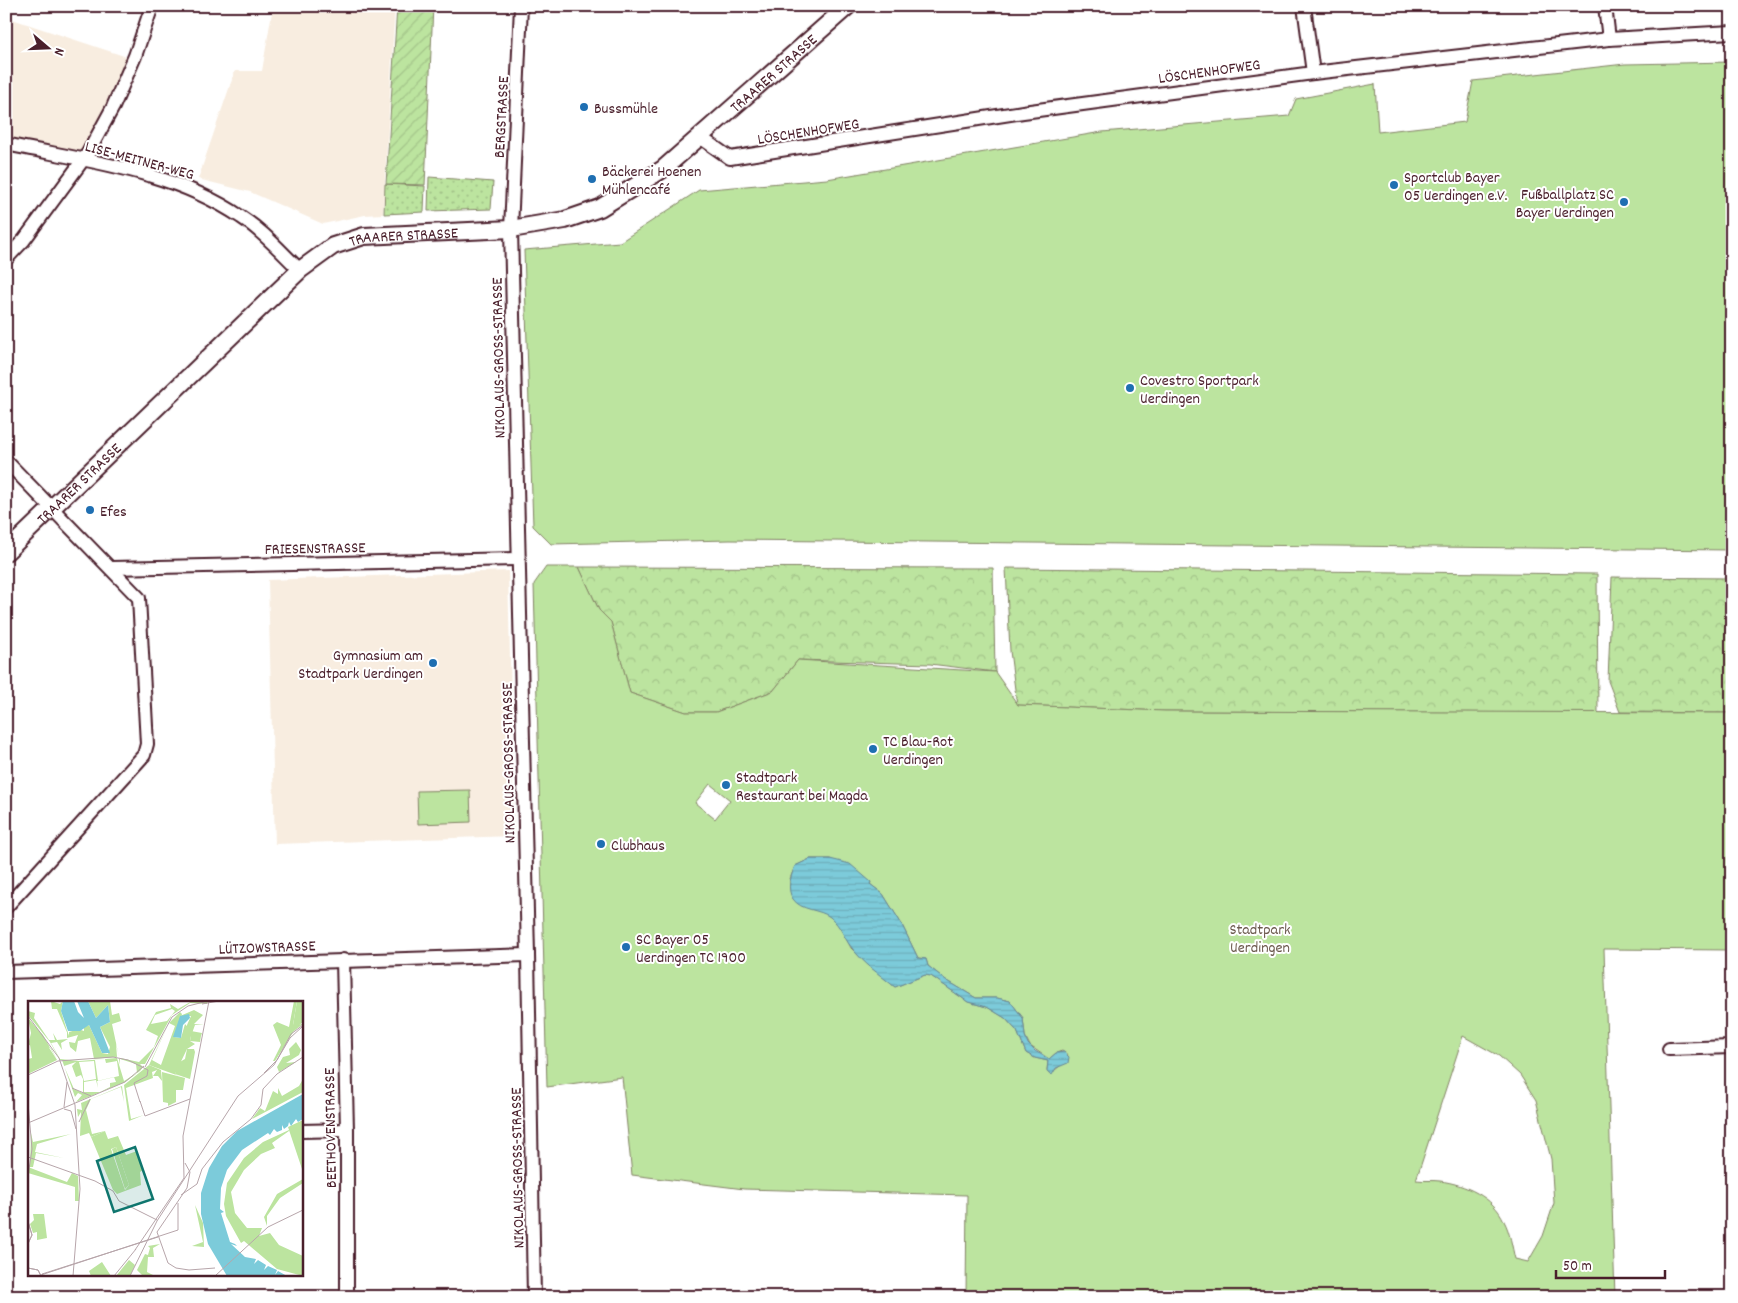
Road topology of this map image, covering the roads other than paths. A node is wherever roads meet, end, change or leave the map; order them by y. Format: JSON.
{"nodes":[{"id":1,"x":152,"y":6,"type":"edge"},
{"id":2,"x":521,"y":6,"type":"edge"},
{"id":3,"x":848,"y":6,"type":"edge"},
{"id":4,"x":1304,"y":6,"type":"edge"},
{"id":5,"x":1605,"y":6,"type":"edge"},
{"id":6,"x":1732,"y":32,"type":"edge"},
{"id":7,"x":1609,"y":39,"type":"junction"},
{"id":8,"x":1313,"y":73,"type":"junction"},
{"id":9,"x":700,"y":137,"type":"junction"},
{"id":10,"x":6,"y":144,"type":"edge"},
{"id":11,"x":83,"y":160,"type":"junction"},
{"id":12,"x":511,"y":229,"type":"junction"},
{"id":13,"x":6,"y":259,"type":"edge"},
{"id":14,"x":300,"y":270,"type":"junction"},
{"id":15,"x":6,"y":462,"type":"edge"},
{"id":16,"x":52,"y":509,"type":"junction"},
{"id":17,"x":6,"y":552,"type":"edge"},
{"id":18,"x":518,"y":559,"type":"junction"},
{"id":19,"x":112,"y":568,"type":"junction"},
{"id":20,"x":6,"y":907,"type":"edge"},
{"id":21,"x":528,"y":955,"type":"junction"},
{"id":22,"x":343,"y":960,"type":"junction"},
{"id":23,"x":6,"y":972,"type":"edge"},
{"id":24,"x":1732,"y":1048,"type":"edge"},
{"id":25,"x":1669,"y":1049,"type":"dead end"},
{"id":26,"x":347,"y":1130,"type":"junction"},
{"id":27,"x":302,"y":1131,"type":"edge"},
{"id":28,"x":347,"y":1297,"type":"edge"},
{"id":29,"x":534,"y":1297,"type":"edge"}],
"edges":[{"from":1,"to":11,"type":"street"},
{"from":2,"to":12,"type":"street","name":"BERGSTRASSE"},
{"from":3,"to":9,"type":"street","name":"TRAARER STRASSE"},
{"from":4,"to":8,"type":"street"},
{"from":5,"to":7,"type":"street"},
{"from":6,"to":7,"type":"street","name":"LÖSCHENHOFWEG"},
{"from":7,"to":8,"type":"street","name":"LÖSCHENHOFWEG"},
{"from":8,"to":9,"type":"street","name":"LÖSCHENHOFWEG"},
{"from":9,"to":12,"type":"street","name":"TRAARER STRASSE"},
{"from":10,"to":11,"type":"street","name":"LISE-MEITNER-WEG"},
{"from":11,"to":13,"type":"street"},
{"from":11,"to":14,"type":"street","name":"LISE-MEITNER-WEG"},
{"from":12,"to":14,"type":"street","name":"TRAARER STRASSE"},
{"from":12,"to":18,"type":"street","name":"NIKOLAUS-GROSS-STRASSE"},
{"from":14,"to":16,"type":"street","name":"TRAARER STRASSE"},
{"from":15,"to":16,"type":"street"},
{"from":16,"to":17,"type":"street","name":"TRAARER STRASSE"},
{"from":16,"to":19,"type":"street"},
{"from":18,"to":19,"type":"street","name":"FRIESENSTRASSE"},
{"from":18,"to":21,"type":"street","name":"NIKOLAUS-GROSS-STRASSE"},
{"from":19,"to":20,"type":"street"},
{"from":21,"to":22,"type":"street","name":"LÜTZOWSTRASSE"},
{"from":21,"to":29,"type":"street","name":"NIKOLAUS-GROSS-STRASSE"},
{"from":22,"to":23,"type":"street","name":"LÜTZOWSTRASSE"},
{"from":22,"to":26,"type":"street","name":"BEETHOVENSTRASSE"},
{"from":24,"to":25,"type":"street"},
{"from":26,"to":27,"type":"street"},
{"from":26,"to":28,"type":"street","name":"BEETHOVENSTRASSE"}]}
